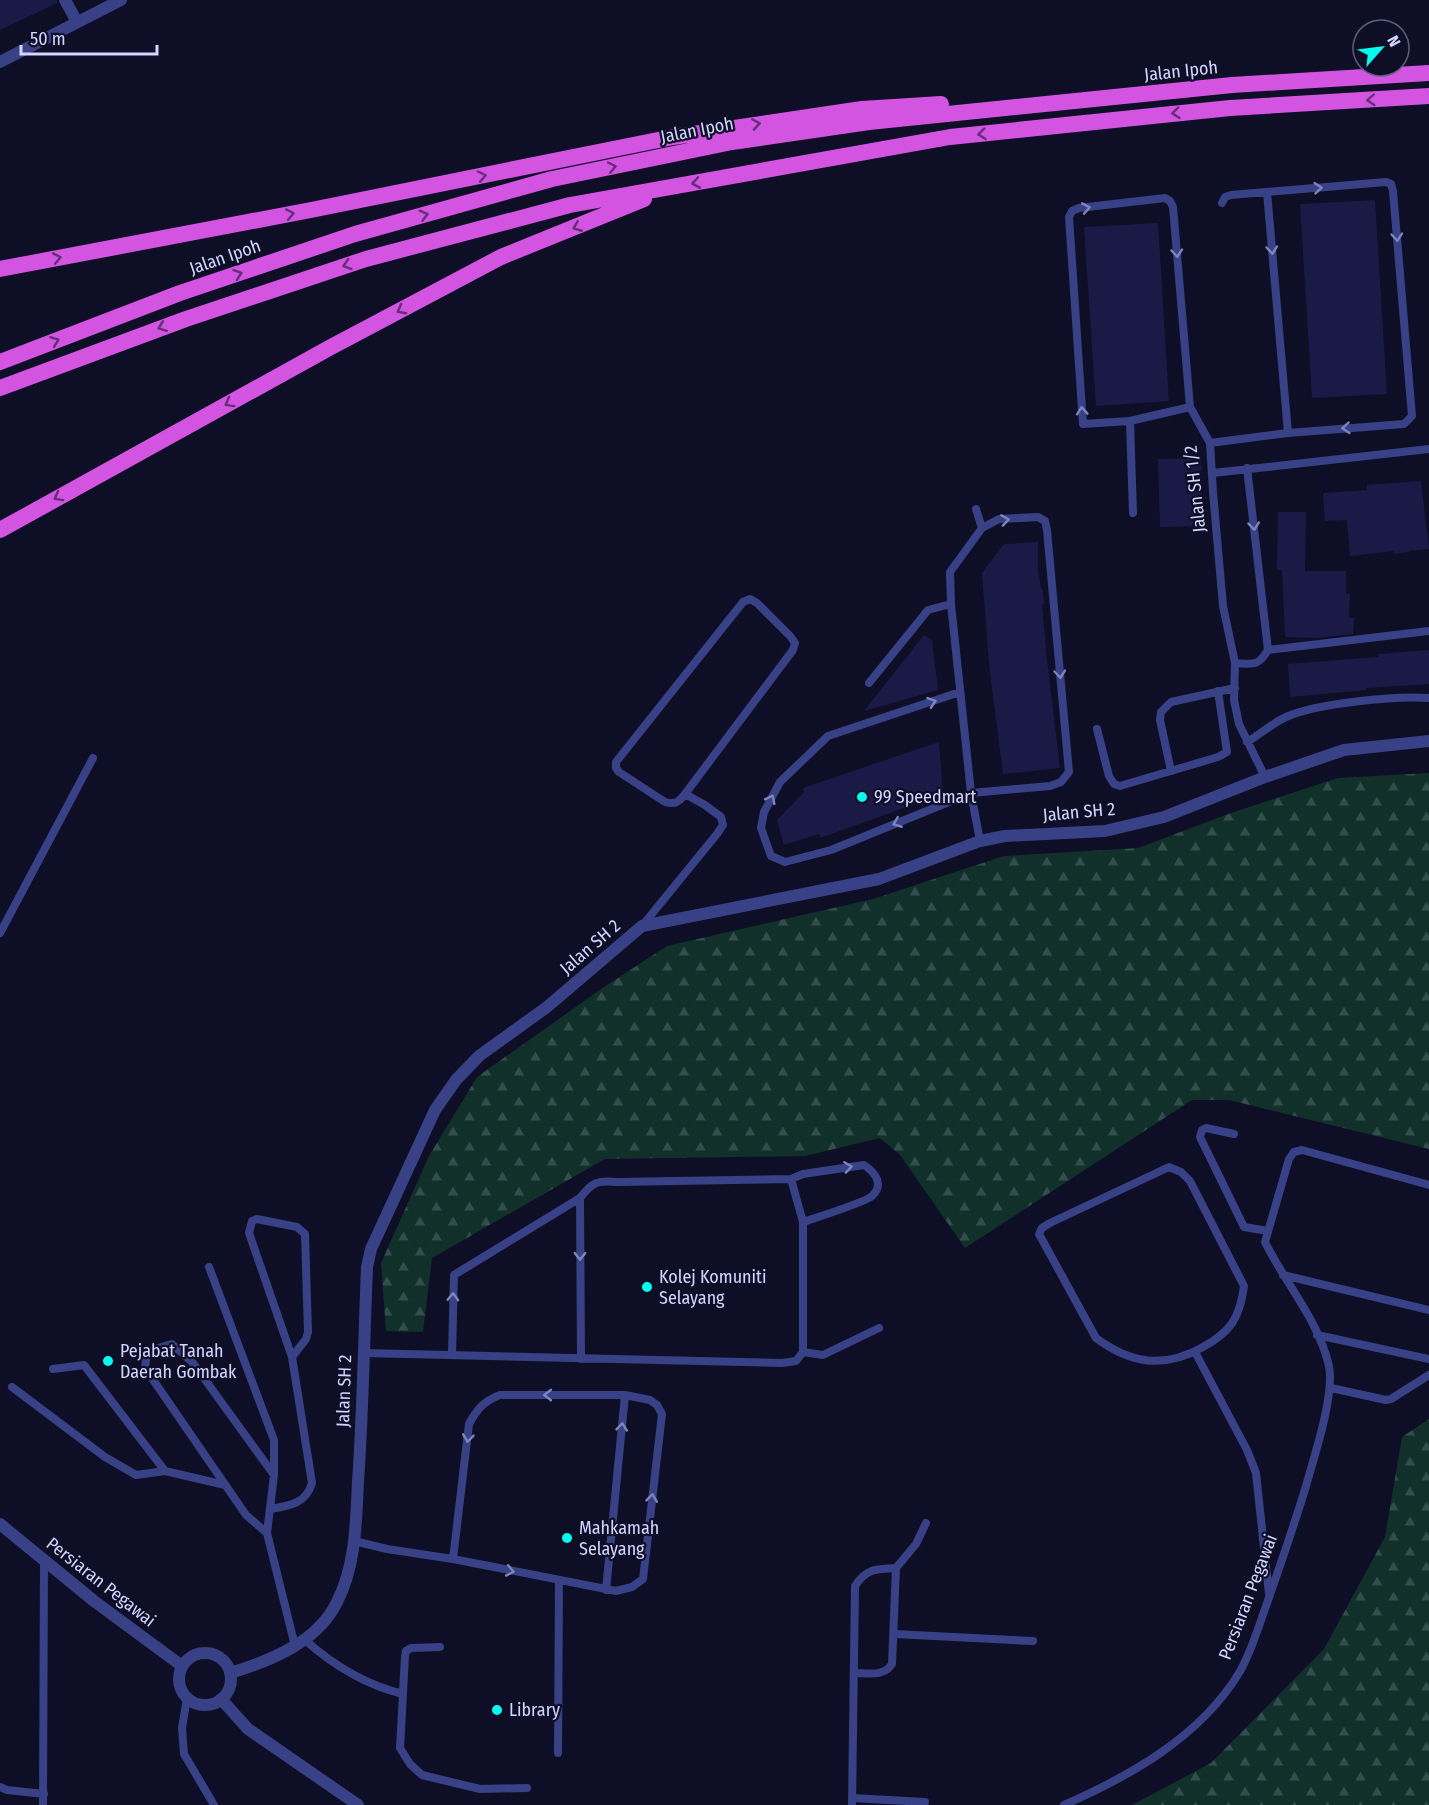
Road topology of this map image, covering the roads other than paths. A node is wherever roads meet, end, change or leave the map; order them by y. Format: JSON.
{"nodes":[{"id":1,"x":65,"y":0,"type":"edge"},
{"id":2,"x":121,"y":0,"type":"edge"},
{"id":3,"x":77,"y":22,"type":"junction"},
{"id":4,"x":0,"y":62,"type":"edge"},
{"id":5,"x":1429,"y":73,"type":"edge"},
{"id":6,"x":1429,"y":96,"type":"edge"},
{"id":7,"x":1077,"y":101,"type":"junction"},
{"id":8,"x":669,"y":188,"type":"junction"},
{"id":9,"x":1268,"y":192,"type":"junction"},
{"id":10,"x":1222,"y":203,"type":"dead end"},
{"id":11,"x":0,"y":269,"type":"edge"},
{"id":12,"x":0,"y":362,"type":"edge"},
{"id":13,"x":0,"y":388,"type":"edge"},
{"id":14,"x":1190,"y":407,"type":"junction"},
{"id":15,"x":1130,"y":421,"type":"junction"},
{"id":16,"x":1288,"y":433,"type":"junction"},
{"id":17,"x":1210,"y":443,"type":"junction"},
{"id":18,"x":1429,"y":449,"type":"edge"},
{"id":19,"x":1247,"y":468,"type":"junction"},
{"id":20,"x":1213,"y":473,"type":"junction"},
{"id":21,"x":976,"y":509,"type":"dead end"},
{"id":22,"x":1133,"y":513,"type":"dead end"},
{"id":23,"x":982,"y":528,"type":"junction"},
{"id":24,"x":0,"y":530,"type":"edge"},
{"id":25,"x":951,"y":604,"type":"junction"},
{"id":26,"x":1429,"y":631,"type":"edge"},
{"id":27,"x":1268,"y":650,"type":"junction"},
{"id":28,"x":1236,"y":663,"type":"junction"},
{"id":29,"x":869,"y":683,"type":"dead end"},
{"id":30,"x":1234,"y":688,"type":"junction"},
{"id":31,"x":1218,"y":691,"type":"junction"},
{"id":32,"x":960,"y":692,"type":"junction"},
{"id":33,"x":1429,"y":698,"type":"edge"},
{"id":34,"x":1097,"y":729,"type":"dead end"},
{"id":35,"x":1429,"y":741,"type":"edge"},
{"id":36,"x":1247,"y":742,"type":"junction"},
{"id":37,"x":93,"y":758,"type":"dead end"},
{"id":38,"x":1171,"y":771,"type":"junction"},
{"id":39,"x":1265,"y":777,"type":"junction"},
{"id":40,"x":971,"y":793,"type":"junction"},
{"id":41,"x":686,"y":794,"type":"junction"},
{"id":42,"x":980,"y":841,"type":"junction"},
{"id":43,"x":642,"y":926,"type":"junction"},
{"id":44,"x":0,"y":933,"type":"edge"},
{"id":45,"x":1234,"y":1134,"type":"dead end"},
{"id":46,"x":792,"y":1179,"type":"junction"},
{"id":47,"x":1429,"y":1185,"type":"edge"},
{"id":48,"x":580,"y":1198,"type":"junction"},
{"id":49,"x":803,"y":1222,"type":"junction"},
{"id":50,"x":1268,"y":1231,"type":"junction"},
{"id":51,"x":209,"y":1267,"type":"dead end"},
{"id":52,"x":1283,"y":1275,"type":"junction"},
{"id":53,"x":1429,"y":1310,"type":"edge"},
{"id":54,"x":879,"y":1328,"type":"dead end"},
{"id":55,"x":1317,"y":1335,"type":"junction"},
{"id":56,"x":803,"y":1352,"type":"junction"},
{"id":57,"x":1195,"y":1352,"type":"junction"},
{"id":58,"x":364,"y":1353,"type":"junction"},
{"id":59,"x":452,"y":1355,"type":"junction"},
{"id":60,"x":292,"y":1357,"type":"junction"},
{"id":61,"x":581,"y":1359,"type":"junction"},
{"id":62,"x":1429,"y":1359,"type":"edge"},
{"id":63,"x":53,"y":1369,"type":"dead end"},
{"id":64,"x":1429,"y":1375,"type":"edge"},
{"id":65,"x":12,"y":1388,"type":"dead end"},
{"id":66,"x":1330,"y":1389,"type":"junction"},
{"id":67,"x":625,"y":1395,"type":"junction"},
{"id":68,"x":165,"y":1472,"type":"junction"},
{"id":69,"x":274,"y":1475,"type":"junction"},
{"id":70,"x":225,"y":1485,"type":"junction"},
{"id":71,"x":270,"y":1509,"type":"junction"},
{"id":72,"x":926,"y":1523,"type":"dead end"},
{"id":73,"x":0,"y":1524,"type":"edge"},
{"id":74,"x":267,"y":1533,"type":"junction"},
{"id":75,"x":354,"y":1541,"type":"junction"},
{"id":76,"x":453,"y":1559,"type":"junction"},
{"id":77,"x":44,"y":1561,"type":"junction"},
{"id":78,"x":896,"y":1568,"type":"junction"},
{"id":79,"x":559,"y":1581,"type":"junction"},
{"id":80,"x":606,"y":1590,"type":"junction"},
{"id":81,"x":1269,"y":1596,"type":"junction"},
{"id":82,"x":894,"y":1634,"type":"junction"},
{"id":83,"x":1033,"y":1641,"type":"dead end"},
{"id":84,"x":300,"y":1643,"type":"junction"},
{"id":85,"x":440,"y":1647,"type":"dead end"},
{"id":86,"x":182,"y":1666,"type":"junction"},
{"id":87,"x":230,"y":1673,"type":"junction"},
{"id":88,"x":854,"y":1673,"type":"junction"},
{"id":89,"x":403,"y":1694,"type":"junction"},
{"id":90,"x":188,"y":1698,"type":"junction"},
{"id":91,"x":221,"y":1699,"type":"junction"},
{"id":92,"x":558,"y":1753,"type":"dead end"},
{"id":93,"x":0,"y":1787,"type":"edge"},
{"id":94,"x":526,"y":1788,"type":"dead end"},
{"id":95,"x":44,"y":1794,"type":"junction"},
{"id":96,"x":852,"y":1801,"type":"edge"},
{"id":97,"x":926,"y":1802,"type":"dead end"},
{"id":98,"x":46,"y":1805,"type":"edge"},
{"id":99,"x":214,"y":1805,"type":"edge"},
{"id":100,"x":358,"y":1805,"type":"edge"},
{"id":101,"x":1064,"y":1805,"type":"edge"}],
"edges":[{"from":1,"to":3,"type":"street"},
{"from":2,"to":3,"type":"street"},
{"from":3,"to":4,"type":"street"},
{"from":5,"to":7,"type":"highway","name":"Jalan Ipoh"},
{"from":6,"to":8,"type":"highway","one_way":true},
{"from":11,"to":7,"type":"highway","one_way":true},
{"from":12,"to":7,"type":"highway","name":"Jalan Ipoh","one_way":true},
{"from":8,"to":13,"type":"highway","one_way":true},
{"from":8,"to":24,"type":"highway","one_way":true},
{"from":9,"to":10,"type":"lane"},
{"from":9,"to":16,"type":"lane","one_way":true},
{"from":9,"to":16,"type":"lane","one_way":true},
{"from":14,"to":15,"type":"lane"},
{"from":15,"to":14,"type":"lane","name":"Jalan SH 1/2","one_way":true},
{"from":14,"to":17,"type":"lane","name":"Jalan SH 1/2"},
{"from":15,"to":22,"type":"lane"},
{"from":16,"to":17,"type":"lane"},
{"from":17,"to":20,"type":"lane","name":"Jalan SH 1/2"},
{"from":18,"to":19,"type":"lane"},
{"from":19,"to":20,"type":"lane"},
{"from":19,"to":27,"type":"lane","one_way":true},
{"from":20,"to":28,"type":"lane","name":"Jalan SH 1/2"},
{"from":21,"to":23,"type":"lane"},
{"from":23,"to":25,"type":"lane"},
{"from":23,"to":40,"type":"lane","one_way":true},
{"from":25,"to":29,"type":"lane"},
{"from":25,"to":32,"type":"lane"},
{"from":26,"to":27,"type":"lane"},
{"from":27,"to":28,"type":"lane"},
{"from":28,"to":30,"type":"lane","name":"Jalan SH 1/2"},
{"from":30,"to":31,"type":"lane"},
{"from":30,"to":36,"type":"lane","name":"Jalan SH 1/2"},
{"from":31,"to":38,"type":"lane"},
{"from":31,"to":38,"type":"lane"},
{"from":32,"to":40,"type":"lane"},
{"from":40,"to":32,"type":"lane","one_way":true},
{"from":33,"to":36,"type":"lane"},
{"from":34,"to":38,"type":"lane"},
{"from":35,"to":39,"type":"street","name":"Jalan SH 2"},
{"from":36,"to":39,"type":"lane","name":"Jalan SH 1/2"},
{"from":37,"to":44,"type":"lane"},
{"from":39,"to":42,"type":"street","name":"Jalan SH 2"},
{"from":40,"to":42,"type":"lane"},
{"from":41,"to":41,"type":"lane"},
{"from":41,"to":43,"type":"lane"},
{"from":42,"to":43,"type":"street","name":"Jalan SH 2"},
{"from":43,"to":58,"type":"street","name":"Jalan SH 2"},
{"from":45,"to":50,"type":"lane"},
{"from":46,"to":48,"type":"lane"},
{"from":46,"to":49,"type":"lane"},
{"from":46,"to":49,"type":"lane","one_way":true},
{"from":47,"to":50,"type":"lane"},
{"from":59,"to":48,"type":"lane","one_way":true},
{"from":48,"to":61,"type":"lane","one_way":true},
{"from":49,"to":56,"type":"lane"},
{"from":50,"to":52,"type":"lane"},
{"from":51,"to":69,"type":"lane"},
{"from":52,"to":53,"type":"lane"},
{"from":52,"to":55,"type":"lane"},
{"from":54,"to":56,"type":"lane"},
{"from":55,"to":62,"type":"lane"},
{"from":55,"to":66,"type":"lane"},
{"from":56,"to":61,"type":"lane"},
{"from":57,"to":57,"type":"lane"},
{"from":57,"to":81,"type":"lane"},
{"from":58,"to":59,"type":"lane"},
{"from":58,"to":75,"type":"street","name":"Jalan SH 2"},
{"from":59,"to":61,"type":"lane"},
{"from":60,"to":60,"type":"lane"},
{"from":60,"to":71,"type":"lane"},
{"from":63,"to":68,"type":"lane"},
{"from":64,"to":66,"type":"lane"},
{"from":65,"to":68,"type":"lane"},
{"from":66,"to":81,"type":"lane","name":"Persiaran Pegawai"},
{"from":67,"to":76,"type":"lane","one_way":true},
{"from":80,"to":67,"type":"lane","one_way":true},
{"from":80,"to":67,"type":"lane","one_way":true},
{"from":68,"to":70,"type":"lane"},
{"from":69,"to":70,"type":"lane"},
{"from":69,"to":71,"type":"lane"},
{"from":70,"to":74,"type":"lane"},
{"from":71,"to":74,"type":"lane"},
{"from":72,"to":78,"type":"lane"},
{"from":73,"to":77,"type":"street","name":"Persiaran Pegawai"},
{"from":74,"to":84,"type":"lane"},
{"from":75,"to":76,"type":"lane"},
{"from":75,"to":84,"type":"street","name":"Jalan SH 2"},
{"from":76,"to":79,"type":"lane","one_way":true},
{"from":77,"to":86,"type":"street","name":"Persiaran Pegawai"},
{"from":77,"to":95,"type":"lane"},
{"from":78,"to":82,"type":"lane"},
{"from":78,"to":88,"type":"lane"},
{"from":79,"to":80,"type":"lane"},
{"from":79,"to":92,"type":"lane"},
{"from":81,"to":101,"type":"lane","name":"Persiaran Pegawai"},
{"from":82,"to":83,"type":"lane"},
{"from":82,"to":88,"type":"lane"},
{"from":84,"to":87,"type":"street","name":"Jalan SH 2"},
{"from":84,"to":89,"type":"lane"},
{"from":85,"to":89,"type":"lane"},
{"from":86,"to":87,"type":"street"},
{"from":86,"to":90,"type":"street"},
{"from":87,"to":91,"type":"street"},
{"from":88,"to":96,"type":"lane"},
{"from":89,"to":94,"type":"lane"},
{"from":90,"to":91,"type":"street"},
{"from":90,"to":99,"type":"lane"},
{"from":91,"to":100,"type":"street"},
{"from":93,"to":95,"type":"lane"},
{"from":95,"to":98,"type":"lane"},
{"from":96,"to":97,"type":"lane"}]}
